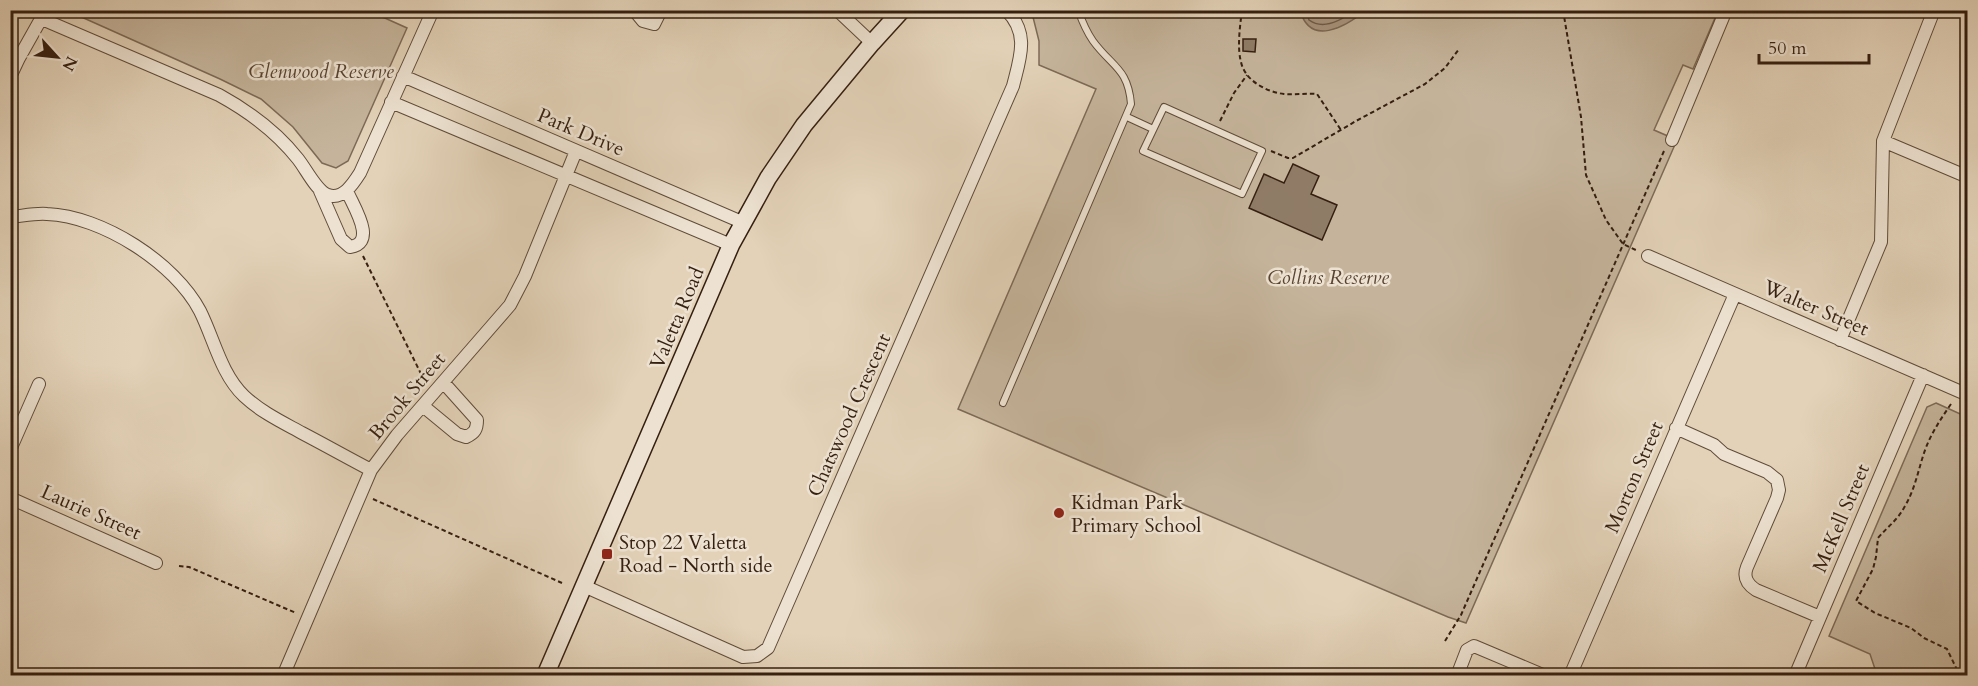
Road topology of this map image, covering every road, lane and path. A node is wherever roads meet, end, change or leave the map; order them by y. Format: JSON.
{"nodes":[{"id":1,"x":433,"y":10,"type":"edge"},
{"id":2,"x":634,"y":10,"type":"edge"},
{"id":3,"x":661,"y":10,"type":"edge"},
{"id":4,"x":837,"y":10,"type":"edge"},
{"id":5,"x":902,"y":10,"type":"edge"},
{"id":6,"x":1006,"y":10,"type":"edge"},
{"id":7,"x":1078,"y":10,"type":"edge"},
{"id":8,"x":1242,"y":10,"type":"edge"},
{"id":9,"x":1563,"y":10,"type":"edge"},
{"id":10,"x":1726,"y":10,"type":"edge"},
{"id":11,"x":1934,"y":10,"type":"edge"},
{"id":12,"x":44,"y":15,"type":"edge"},
{"id":13,"x":872,"y":43,"type":"junction"},
{"id":14,"x":1459,"y":49,"type":"dead end"},
{"id":15,"x":1247,"y":75,"type":"junction"},
{"id":16,"x":403,"y":76,"type":"junction"},
{"id":17,"x":10,"y":77,"type":"edge"},
{"id":18,"x":392,"y":102,"type":"junction"},
{"id":19,"x":1128,"y":117,"type":"junction"},
{"id":20,"x":1219,"y":123,"type":"dead end"},
{"id":21,"x":1153,"y":129,"type":"junction"},
{"id":22,"x":1341,"y":130,"type":"junction"},
{"id":23,"x":1672,"y":140,"type":"joint"},
{"id":24,"x":1883,"y":141,"type":"junction"},
{"id":25,"x":576,"y":151,"type":"junction"},
{"id":26,"x":1262,"y":151,"type":"junction"},
{"id":27,"x":566,"y":175,"type":"junction"},
{"id":28,"x":1968,"y":177,"type":"edge"},
{"id":29,"x":320,"y":191,"type":"junction"},
{"id":30,"x":347,"y":191,"type":"junction"},
{"id":31,"x":10,"y":217,"type":"edge"},
{"id":32,"x":744,"y":223,"type":"junction"},
{"id":33,"x":1623,"y":244,"type":"junction"},
{"id":34,"x":358,"y":245,"type":"junction"},
{"id":35,"x":731,"y":246,"type":"junction"},
{"id":36,"x":1648,"y":256,"type":"dead end"},
{"id":37,"x":1735,"y":294,"type":"junction"},
{"id":38,"x":1840,"y":339,"type":"junction"},
{"id":39,"x":1923,"y":375,"type":"junction"},
{"id":40,"x":443,"y":382,"type":"junction"},
{"id":41,"x":39,"y":384,"type":"dead end"},
{"id":42,"x":1968,"y":395,"type":"edge"},
{"id":43,"x":432,"y":396,"type":"junction"},
{"id":44,"x":1003,"y":403,"type":"dead end"},
{"id":45,"x":1951,"y":404,"type":"dead end"},
{"id":46,"x":423,"y":406,"type":"junction"},
{"id":47,"x":1676,"y":428,"type":"junction"},
{"id":48,"x":10,"y":450,"type":"edge"},
{"id":49,"x":371,"y":470,"type":"junction"},
{"id":50,"x":361,"y":494,"type":"junction"},
{"id":51,"x":10,"y":498,"type":"edge"},
{"id":52,"x":156,"y":563,"type":"dead end"},
{"id":53,"x":179,"y":566,"type":"dead end"},
{"id":54,"x":562,"y":583,"type":"dead end"},
{"id":55,"x":584,"y":586,"type":"junction"},
{"id":56,"x":1820,"y":617,"type":"junction"},
{"id":57,"x":308,"y":619,"type":"junction"},
{"id":58,"x":1445,"y":641,"type":"dead end"},
{"id":59,"x":1956,"y":669,"type":"junction"},
{"id":60,"x":283,"y":675,"type":"edge"},
{"id":61,"x":544,"y":675,"type":"edge"},
{"id":62,"x":1456,"y":675,"type":"edge"},
{"id":63,"x":1545,"y":675,"type":"edge"},
{"id":64,"x":1570,"y":675,"type":"edge"},
{"id":65,"x":1795,"y":675,"type":"edge"},
{"id":66,"x":1941,"y":675,"type":"edge"},
{"id":67,"x":1960,"y":675,"type":"edge"}],
"edges":[{"from":1,"to":16,"type":"street"},
{"from":2,"to":3,"type":"street"},
{"from":4,"to":13,"type":"street"},
{"from":5,"to":13,"type":"street","name":"Valetta Road"},
{"from":6,"to":55,"type":"street","name":"Chatswood Crescent"},
{"from":7,"to":19,"type":"lane"},
{"from":8,"to":15,"type":"path"},
{"from":9,"to":33,"type":"path"},
{"from":10,"to":23,"type":"street"},
{"from":11,"to":24,"type":"street"},
{"from":12,"to":17,"type":"street"},
{"from":12,"to":29,"type":"street"},
{"from":13,"to":32,"type":"street","name":"Valetta Road"},
{"from":14,"to":22,"type":"path"},
{"from":15,"to":20,"type":"path"},
{"from":15,"to":22,"type":"path"},
{"from":16,"to":18,"type":"street"},
{"from":16,"to":25,"type":"street","name":"Park Drive"},
{"from":18,"to":27,"type":"street"},
{"from":18,"to":30,"type":"street"},
{"from":19,"to":21,"type":"lane"},
{"from":19,"to":44,"type":"lane"},
{"from":21,"to":26,"type":"lane"},
{"from":21,"to":26,"type":"lane"},
{"from":22,"to":26,"type":"path"},
{"from":23,"to":33,"type":"path"},
{"from":24,"to":28,"type":"street"},
{"from":24,"to":38,"type":"street"},
{"from":25,"to":27,"type":"street","name":"Brook Street"},
{"from":25,"to":32,"type":"street","name":"Park Drive"},
{"from":27,"to":35,"type":"street"},
{"from":27,"to":40,"type":"street","name":"Brook Street"},
{"from":29,"to":30,"type":"street"},
{"from":29,"to":34,"type":"street"},
{"from":30,"to":34,"type":"street"},
{"from":31,"to":49,"type":"street"},
{"from":32,"to":35,"type":"street","name":"Valetta Road"},
{"from":33,"to":58,"type":"path"},
{"from":34,"to":43,"type":"path"},
{"from":35,"to":55,"type":"street","name":"Valetta Road"},
{"from":36,"to":37,"type":"street","name":"Walter Street"},
{"from":37,"to":38,"type":"street","name":"Walter Street"},
{"from":37,"to":47,"type":"street","name":"Morton Street"},
{"from":38,"to":39,"type":"street","name":"Walter Street"},
{"from":39,"to":42,"type":"street","name":"Walter Street"},
{"from":39,"to":56,"type":"street","name":"McKell Street"},
{"from":40,"to":43,"type":"street","name":"Brook Street"},
{"from":40,"to":46,"type":"street"},
{"from":41,"to":48,"type":"street"},
{"from":43,"to":46,"type":"street","name":"Brook Street"},
{"from":45,"to":59,"type":"path"},
{"from":46,"to":49,"type":"street","name":"Brook Street"},
{"from":47,"to":56,"type":"street"},
{"from":47,"to":64,"type":"street","name":"Morton Street"},
{"from":49,"to":50,"type":"street","name":"Brook Street"},
{"from":50,"to":54,"type":"path"},
{"from":50,"to":57,"type":"street","name":"Brook Street"},
{"from":51,"to":52,"type":"street","name":"Laurie Street"},
{"from":53,"to":57,"type":"path"},
{"from":55,"to":61,"type":"street","name":"Valetta Road"},
{"from":56,"to":65,"type":"street","name":"McKell Street"},
{"from":57,"to":60,"type":"street","name":"Brook Street"},
{"from":59,"to":66,"type":"path"},
{"from":59,"to":67,"type":"path"},
{"from":62,"to":63,"type":"street"}]}
